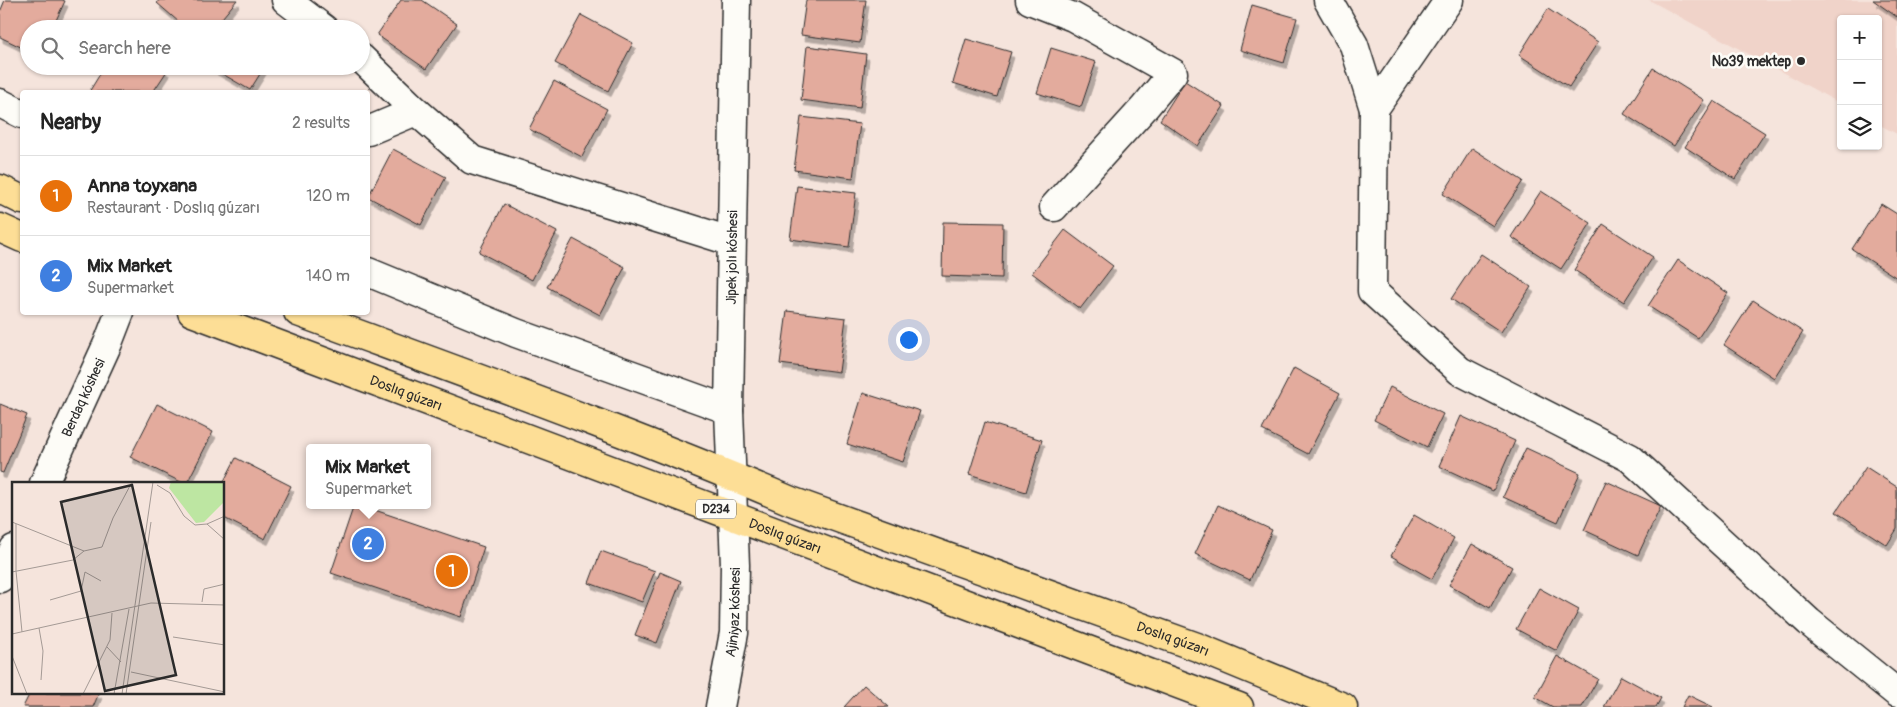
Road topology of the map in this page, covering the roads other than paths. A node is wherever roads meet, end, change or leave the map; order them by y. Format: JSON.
{"nodes":[{"id":1,"x":286,"y":0,"type":"edge"},
{"id":2,"x":736,"y":0,"type":"edge"},
{"id":3,"x":1030,"y":0,"type":"edge"},
{"id":4,"x":1328,"y":0,"type":"edge"},
{"id":5,"x":1449,"y":0,"type":"edge"},
{"id":6,"x":312,"y":20,"type":"edge"},
{"id":7,"x":370,"y":67,"type":"edge"},
{"id":8,"x":0,"y":103,"type":"edge"},
{"id":9,"x":1374,"y":109,"type":"junction"},
{"id":10,"x":416,"y":111,"type":"junction"},
{"id":11,"x":20,"y":113,"type":"edge"},
{"id":12,"x":370,"y":130,"type":"edge"},
{"id":13,"x":0,"y":189,"type":"edge"},
{"id":14,"x":20,"y":199,"type":"edge"},
{"id":15,"x":1054,"y":207,"type":"dead end"},
{"id":16,"x":0,"y":228,"type":"edge"},
{"id":17,"x":20,"y":237,"type":"edge"},
{"id":18,"x":730,"y":241,"type":"junction"},
{"id":19,"x":370,"y":273,"type":"edge"},
{"id":20,"x":119,"y":315,"type":"edge"},
{"id":21,"x":200,"y":315,"type":"edge"},
{"id":22,"x":306,"y":315,"type":"edge"},
{"id":23,"x":729,"y":410,"type":"junction"},
{"id":24,"x":731,"y":476,"type":"junction"},
{"id":25,"x":44,"y":482,"type":"edge"},
{"id":26,"x":732,"y":515,"type":"junction"},
{"id":27,"x":12,"y":553,"type":"edge"},
{"id":28,"x":0,"y":578,"type":"edge"},
{"id":29,"x":1897,"y":693,"type":"edge"},
{"id":30,"x":720,"y":707,"type":"edge"},
{"id":31,"x":1238,"y":707,"type":"edge"},
{"id":32,"x":1343,"y":707,"type":"edge"}],
"edges":[{"from":1,"to":6,"type":"street"},
{"from":2,"to":18,"type":"street","name":"Jipek jolı kóshesi"},
{"from":3,"to":15,"type":"street"},
{"from":4,"to":9,"type":"street"},
{"from":5,"to":9,"type":"street"},
{"from":7,"to":10,"type":"street"},
{"from":8,"to":11,"type":"street"},
{"from":9,"to":29,"type":"street"},
{"from":10,"to":12,"type":"street"},
{"from":10,"to":18,"type":"street"},
{"from":13,"to":14,"type":"main road"},
{"from":16,"to":17,"type":"main road"},
{"from":18,"to":23,"type":"street","name":"Jipek jolı kóshesi"},
{"from":19,"to":23,"type":"street"},
{"from":20,"to":25,"type":"street","name":"Berdaq kóshesi"},
{"from":21,"to":26,"type":"main road","name":"Doslıq gúzarı","number":"D234"},
{"from":22,"to":24,"type":"main road","name":"Doslıq gúzarı","number":"D234"},
{"from":23,"to":24,"type":"street","name":"Jipek jolı kóshesi"},
{"from":24,"to":26,"type":"street","name":"Jipek jolı kóshesi"},
{"from":24,"to":32,"type":"main road","name":"Doslıq gúzarı","number":"D234"},
{"from":26,"to":30,"type":"street","name":"Ajiniyaz kóshesi"},
{"from":26,"to":31,"type":"main road","name":"Doslıq gúzarı","number":"D234"},
{"from":27,"to":28,"type":"street"}]}
